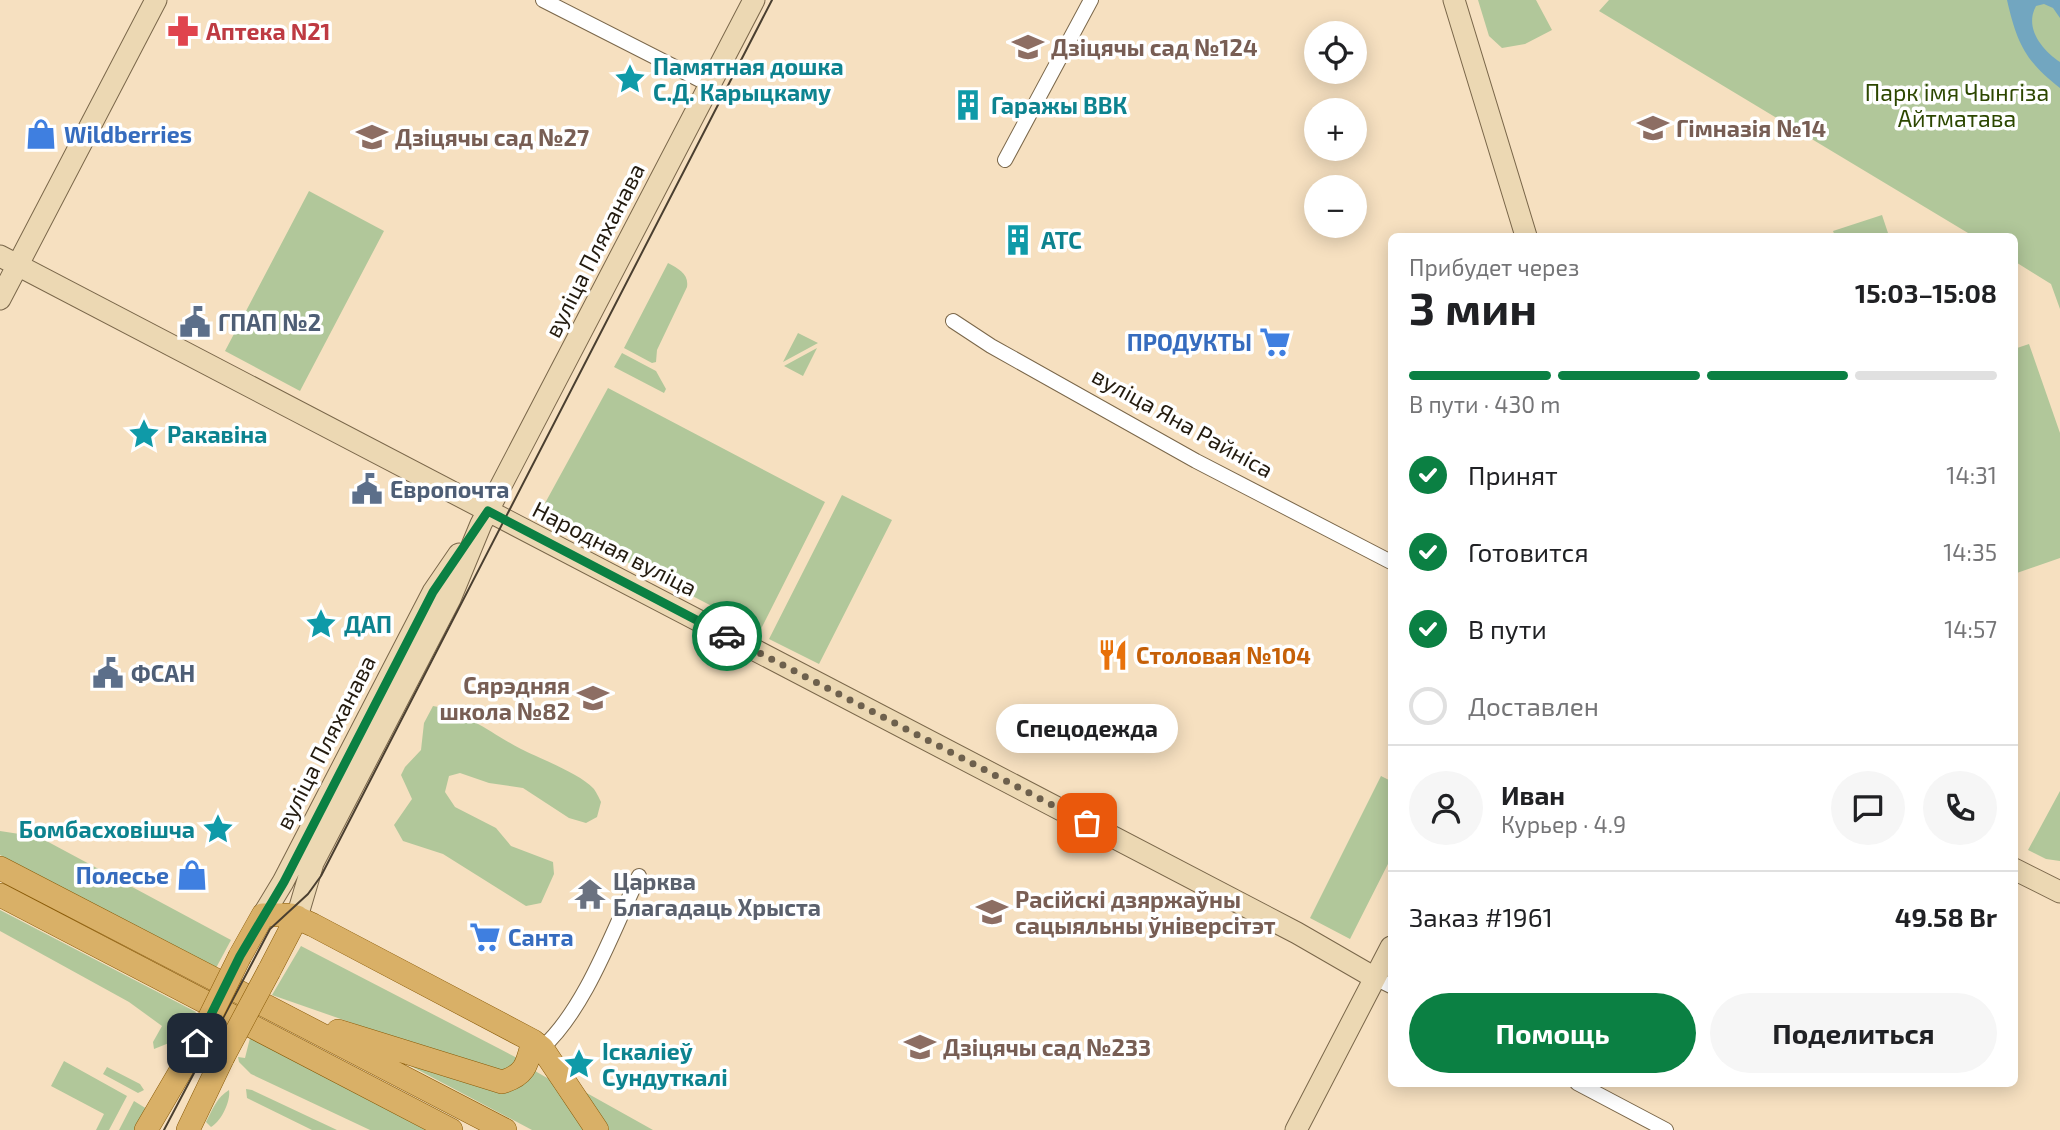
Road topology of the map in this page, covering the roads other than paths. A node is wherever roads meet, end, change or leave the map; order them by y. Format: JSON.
{"nodes":[{"id":1,"x":156,"y":0,"type":"edge"},
{"id":2,"x":543,"y":0,"type":"edge"},
{"id":3,"x":754,"y":0,"type":"edge"},
{"id":4,"x":1091,"y":0,"type":"edge"},
{"id":5,"x":1454,"y":0,"type":"edge"},
{"id":6,"x":709,"y":85,"type":"junction"},
{"id":7,"x":1005,"y":160,"type":"dead end"},
{"id":8,"x":1525,"y":233,"type":"edge"},
{"id":9,"x":9,"y":260,"type":"edge"},
{"id":10,"x":0,"y":299,"type":"edge"},
{"id":11,"x":953,"y":321,"type":"dead end"},
{"id":12,"x":484,"y":518,"type":"junction"},
{"id":13,"x":1388,"y":560,"type":"edge"},
{"id":14,"x":0,"y":868,"type":"edge"},
{"id":15,"x":2018,"y":871,"type":"edge"},
{"id":16,"x":639,"y":876,"type":"dead end"},
{"id":17,"x":2060,"y":892,"type":"edge"},
{"id":18,"x":0,"y":895,"type":"edge"},
{"id":19,"x":263,"y":915,"type":"junction"},
{"id":20,"x":298,"y":917,"type":"junction"},
{"id":21,"x":1388,"y":960,"type":"edge"},
{"id":22,"x":1383,"y":982,"type":"edge"},
{"id":23,"x":277,"y":1012,"type":"junction"},
{"id":24,"x":538,"y":1045,"type":"junction"},
{"id":25,"x":221,"y":1062,"type":"junction"},
{"id":26,"x":184,"y":1065,"type":"junction"},
{"id":27,"x":1585,"y":1087,"type":"edge"},
{"id":28,"x":146,"y":1130,"type":"edge"},
{"id":29,"x":188,"y":1130,"type":"edge"},
{"id":30,"x":451,"y":1130,"type":"edge"},
{"id":31,"x":505,"y":1130,"type":"edge"},
{"id":32,"x":597,"y":1130,"type":"edge"},
{"id":33,"x":1296,"y":1130,"type":"edge"},
{"id":34,"x":1666,"y":1130,"type":"edge"}],
"edges":[{"from":1,"to":9,"type":"street"},
{"from":2,"to":6,"type":"street"},
{"from":3,"to":6,"type":"street","name":"вуліца Пляханава"},
{"from":4,"to":7,"type":"street"},
{"from":5,"to":8,"type":"street"},
{"from":6,"to":12,"type":"street","name":"вуліца Пляханава"},
{"from":9,"to":10,"type":"street"},
{"from":9,"to":12,"type":"street","name":"Народная вуліца"},
{"from":11,"to":13,"type":"street","name":"вуліца Яна Райніса"},
{"from":12,"to":19,"type":"street","name":"вуліца Пляханава"},
{"from":12,"to":20,"type":"street","name":"вуліца Пляханава"},
{"from":12,"to":22,"type":"street","name":"Народная вуліца"},
{"from":14,"to":23,"type":"main road"},
{"from":15,"to":17,"type":"street"},
{"from":16,"to":24,"type":"street"},
{"from":18,"to":30,"type":"main road"},
{"from":19,"to":20,"type":"main road"},
{"from":19,"to":26,"type":"main road","bridge":true},
{"from":20,"to":24,"type":"main road"},
{"from":20,"to":25,"type":"main road","bridge":true},
{"from":21,"to":22,"type":"street"},
{"from":22,"to":33,"type":"street"},
{"from":23,"to":24,"type":"main road"},
{"from":23,"to":31,"type":"main road"},
{"from":24,"to":32,"type":"main road"},
{"from":25,"to":26,"type":"main road"},
{"from":25,"to":29,"type":"main road"},
{"from":26,"to":28,"type":"main road"},
{"from":27,"to":34,"type":"street"}]}
